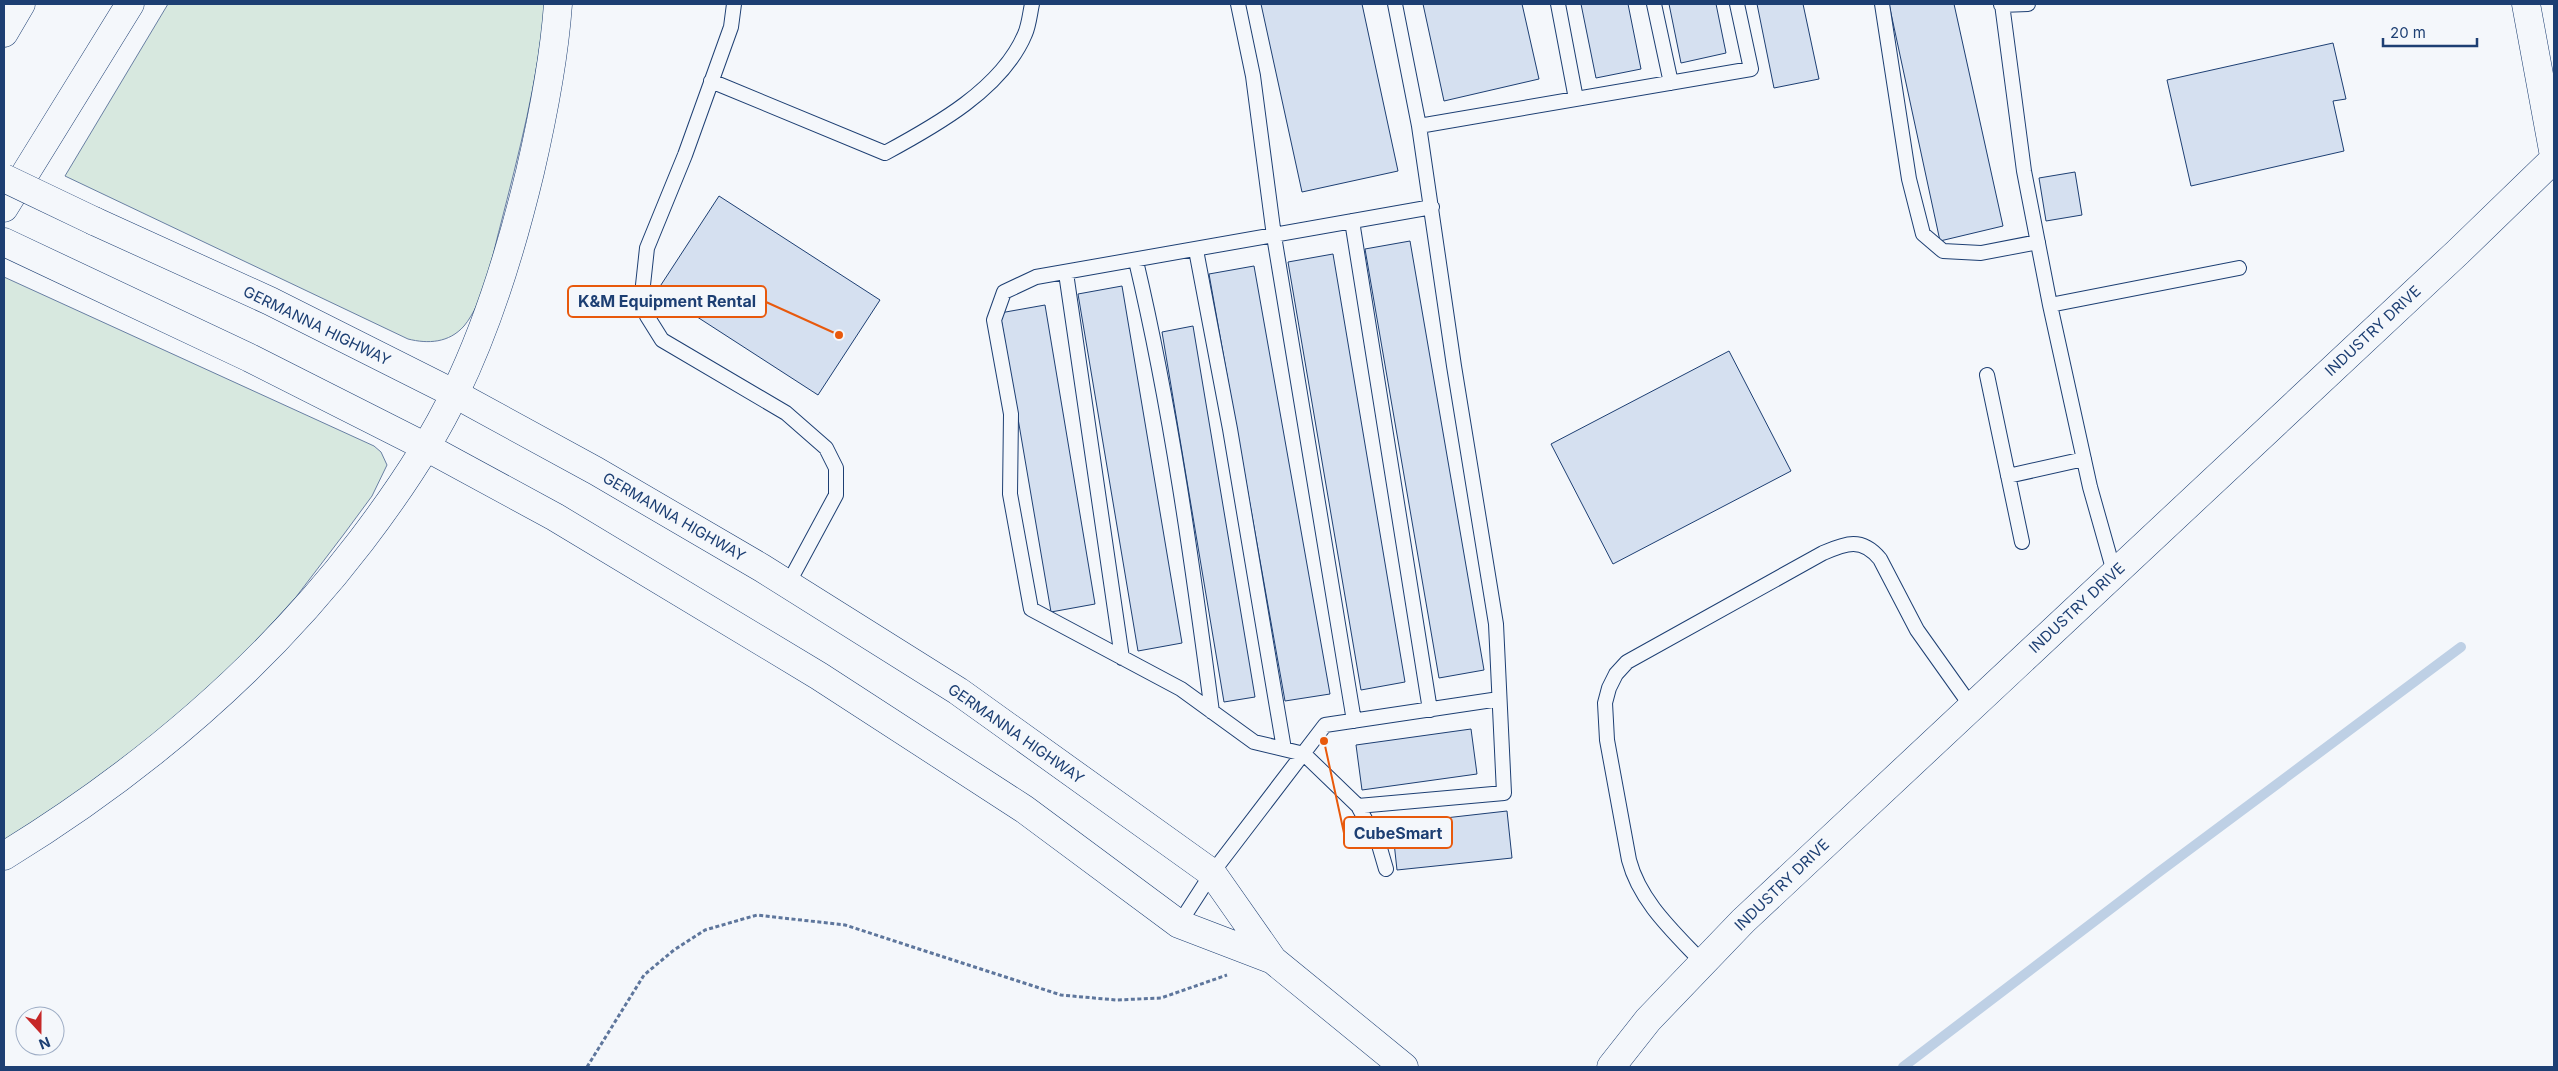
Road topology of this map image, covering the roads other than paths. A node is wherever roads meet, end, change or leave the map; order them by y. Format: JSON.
{"nodes":[{"id":1,"x":22,"y":4,"type":"edge"},
{"id":2,"x":130,"y":4,"type":"edge"},
{"id":3,"x":558,"y":4,"type":"edge"},
{"id":4,"x":734,"y":4,"type":"edge"},
{"id":5,"x":1032,"y":4,"type":"edge"},
{"id":6,"x":1238,"y":4,"type":"edge"},
{"id":7,"x":1395,"y":4,"type":"edge"},
{"id":8,"x":1558,"y":4,"type":"edge"},
{"id":9,"x":1654,"y":4,"type":"edge"},
{"id":10,"x":1737,"y":4,"type":"edge"},
{"id":11,"x":1882,"y":4,"type":"edge"},
{"id":12,"x":2028,"y":4,"type":"edge"},
{"id":13,"x":2526,"y":4,"type":"edge"},
{"id":14,"x":2002,"y":5,"type":"edge"},
{"id":15,"x":4,"y":32,"type":"edge"},
{"id":16,"x":711,"y":81,"type":"junction"},
{"id":17,"x":1671,"y":83,"type":"junction"},
{"id":18,"x":1576,"y":99,"type":"junction"},
{"id":19,"x":1419,"y":126,"type":"junction"},
{"id":20,"x":2554,"y":158,"type":"edge"},
{"id":21,"x":4,"y":178,"type":"edge"},
{"id":22,"x":1432,"y":206,"type":"junction"},
{"id":23,"x":4,"y":208,"type":"edge"},
{"id":24,"x":1352,"y":222,"type":"junction"},
{"id":25,"x":1274,"y":236,"type":"junction"},
{"id":26,"x":4,"y":242,"type":"edge"},
{"id":27,"x":2038,"y":242,"type":"junction"},
{"id":28,"x":1196,"y":250,"type":"junction"},
{"id":29,"x":1136,"y":261,"type":"junction"},
{"id":30,"x":2239,"y":268,"type":"dead end"},
{"id":31,"x":1066,"y":273,"type":"junction"},
{"id":32,"x":2050,"y":305,"type":"junction"},
{"id":33,"x":1987,"y":375,"type":"dead end"},
{"id":34,"x":455,"y":394,"type":"junction"},
{"id":35,"x":426,"y":447,"type":"junction"},
{"id":36,"x":2084,"y":459,"type":"junction"},
{"id":37,"x":2008,"y":476,"type":"junction"},
{"id":38,"x":2022,"y":542,"type":"dead end"},
{"id":39,"x":2114,"y":572,"type":"junction"},
{"id":40,"x":788,"y":584,"type":"junction"},
{"id":41,"x":1122,"y":658,"type":"junction"},
{"id":42,"x":1499,"y":699,"type":"junction"},
{"id":43,"x":1972,"y":706,"type":"junction"},
{"id":44,"x":1430,"y":710,"type":"junction"},
{"id":45,"x":1212,"y":712,"type":"junction"},
{"id":46,"x":1354,"y":721,"type":"junction"},
{"id":47,"x":1284,"y":749,"type":"junction"},
{"id":48,"x":1304,"y":754,"type":"junction"},
{"id":49,"x":1358,"y":806,"type":"junction"},
{"id":50,"x":4,"y":856,"type":"edge"},
{"id":51,"x":1386,"y":869,"type":"dead end"},
{"id":52,"x":1212,"y":873,"type":"junction"},
{"id":53,"x":1179,"y":924,"type":"junction"},
{"id":54,"x":1273,"y":960,"type":"junction"},
{"id":55,"x":1703,"y":963,"type":"junction"},
{"id":56,"x":1404,"y":1067,"type":"edge"},
{"id":57,"x":1611,"y":1067,"type":"edge"}],
"edges":[{"from":1,"to":15,"type":"main road"},
{"from":2,"to":23,"type":"main road"},
{"from":3,"to":34,"type":"main road"},
{"from":4,"to":16,"type":"lane"},
{"from":5,"to":16,"type":"lane"},
{"from":6,"to":25,"type":"lane"},
{"from":7,"to":19,"type":"lane"},
{"from":8,"to":18,"type":"lane"},
{"from":9,"to":17,"type":"lane"},
{"from":10,"to":17,"type":"lane"},
{"from":11,"to":27,"type":"lane"},
{"from":12,"to":14,"type":"lane"},
{"from":13,"to":20,"type":"main road"},
{"from":14,"to":27,"type":"lane"},
{"from":16,"to":40,"type":"lane"},
{"from":17,"to":18,"type":"lane"},
{"from":18,"to":19,"type":"lane"},
{"from":19,"to":22,"type":"lane"},
{"from":20,"to":39,"type":"main road","name":"INDUSTRY DRIVE"},
{"from":21,"to":34,"type":"main road","name":"GERMANNA HIGHWAY","bridge":true},
{"from":22,"to":24,"type":"lane"},
{"from":22,"to":42,"type":"lane"},
{"from":24,"to":25,"type":"lane"},
{"from":24,"to":44,"type":"lane"},
{"from":25,"to":28,"type":"lane"},
{"from":25,"to":46,"type":"lane"},
{"from":26,"to":35,"type":"main road","name":"GERMANNA HIGHWAY"},
{"from":27,"to":32,"type":"lane"},
{"from":28,"to":29,"type":"lane"},
{"from":28,"to":47,"type":"lane"},
{"from":29,"to":31,"type":"lane"},
{"from":29,"to":45,"type":"lane"},
{"from":30,"to":32,"type":"lane"},
{"from":31,"to":41,"type":"lane"},
{"from":31,"to":41,"type":"lane"},
{"from":32,"to":36,"type":"lane"},
{"from":33,"to":37,"type":"lane"},
{"from":34,"to":35,"type":"main road"},
{"from":34,"to":40,"type":"main road","name":"GERMANNA HIGHWAY"},
{"from":35,"to":50,"type":"main road"},
{"from":35,"to":53,"type":"main road","name":"GERMANNA HIGHWAY"},
{"from":36,"to":37,"type":"lane"},
{"from":36,"to":39,"type":"lane"},
{"from":37,"to":38,"type":"lane"},
{"from":39,"to":43,"type":"main road","name":"INDUSTRY DRIVE"},
{"from":40,"to":52,"type":"main road","name":"GERMANNA HIGHWAY"},
{"from":41,"to":45,"type":"lane"},
{"from":42,"to":44,"type":"lane"},
{"from":42,"to":49,"type":"lane"},
{"from":43,"to":55,"type":"main road","name":"INDUSTRY DRIVE"},
{"from":43,"to":55,"type":"lane"},
{"from":44,"to":46,"type":"lane"},
{"from":45,"to":47,"type":"lane"},
{"from":46,"to":48,"type":"lane"},
{"from":47,"to":48,"type":"lane"},
{"from":48,"to":49,"type":"lane"},
{"from":48,"to":52,"type":"lane"},
{"from":49,"to":51,"type":"lane"},
{"from":52,"to":53,"type":"lane"},
{"from":52,"to":54,"type":"main road","name":"GERMANNA HIGHWAY"},
{"from":53,"to":54,"type":"main road","name":"GERMANNA HIGHWAY"},
{"from":54,"to":56,"type":"main road","name":"GERMANNA HIGHWAY"},
{"from":55,"to":57,"type":"main road","name":"INDUSTRY DRIVE"}]}
